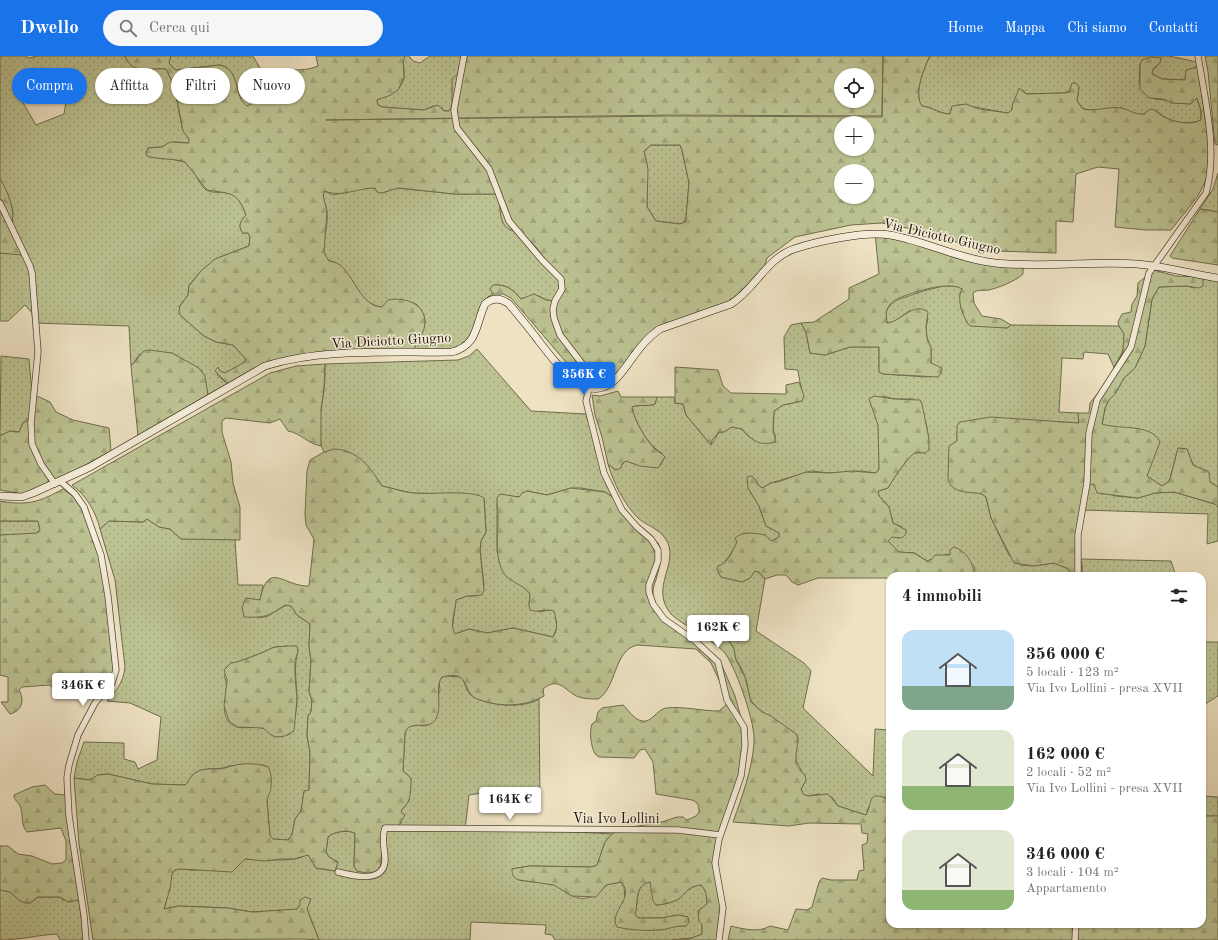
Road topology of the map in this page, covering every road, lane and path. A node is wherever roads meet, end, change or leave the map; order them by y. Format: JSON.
{"nodes":[{"id":1,"x":464,"y":56,"type":"edge"},
{"id":2,"x":1198,"y":56,"type":"edge"},
{"id":3,"x":0,"y":203,"type":"edge"},
{"id":4,"x":1155,"y":267,"type":"junction"},
{"id":5,"x":1218,"y":278,"type":"edge"},
{"id":6,"x":589,"y":388,"type":"junction"},
{"id":7,"x":58,"y":482,"type":"junction"},
{"id":8,"x":0,"y":496,"type":"edge"},
{"id":9,"x":1078,"y":572,"type":"edge"},
{"id":10,"x":720,"y":835,"type":"junction"},
{"id":11,"x":338,"y":872,"type":"dead end"},
{"id":12,"x":1076,"y":928,"type":"edge"},
{"id":13,"x":86,"y":940,"type":"edge"},
{"id":14,"x":719,"y":940,"type":"edge"},
{"id":15,"x":1075,"y":940,"type":"edge"}],
"edges":[{"from":1,"to":6,"type":"street"},
{"from":2,"to":4,"type":"street"},
{"from":3,"to":7,"type":"street"},
{"from":4,"to":5,"type":"main road","name":"Via Diciotto Giugno"},
{"from":4,"to":6,"type":"main road","name":"Via Diciotto Giugno"},
{"from":4,"to":9,"type":"street"},
{"from":6,"to":7,"type":"main road","name":"Via Diciotto Giugno"},
{"from":6,"to":10,"type":"street"},
{"from":7,"to":8,"type":"main road","name":"Via Diciotto Giugno"},
{"from":7,"to":13,"type":"street"},
{"from":10,"to":11,"type":"street","name":"Via Ivo Lollini"},
{"from":10,"to":14,"type":"street"},
{"from":12,"to":15,"type":"street"}]}
